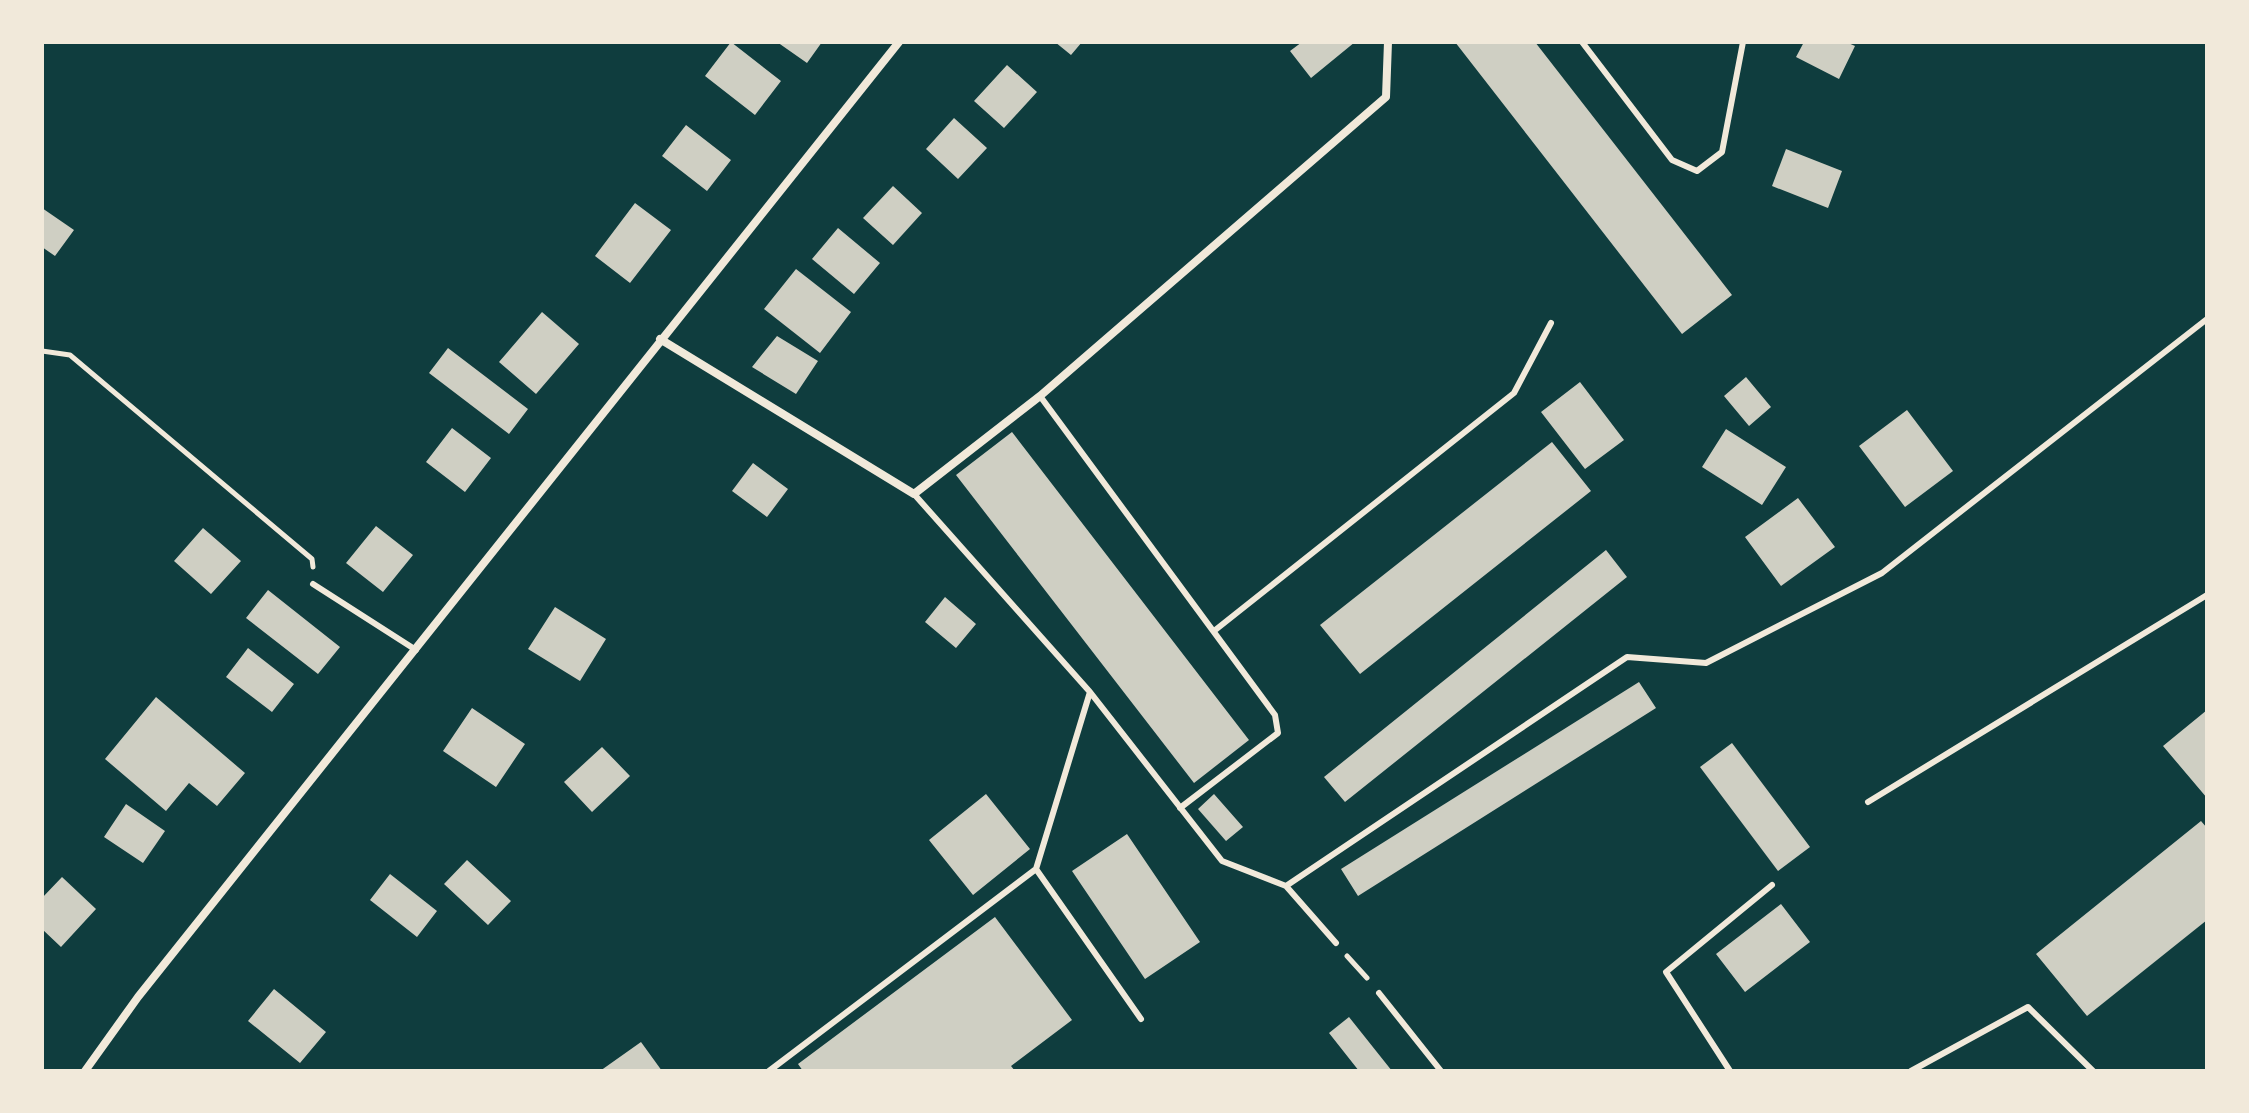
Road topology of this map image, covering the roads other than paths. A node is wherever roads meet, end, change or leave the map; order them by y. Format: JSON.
{"nodes":[{"id":1,"x":899,"y":42,"type":"edge"},
{"id":2,"x":1388,"y":42,"type":"edge"},
{"id":3,"x":1582,"y":42,"type":"edge"},
{"id":4,"x":1743,"y":42,"type":"edge"},
{"id":5,"x":2207,"y":319,"type":"edge"},
{"id":6,"x":1551,"y":323,"type":"dead end"},
{"id":7,"x":660,"y":339,"type":"junction"},
{"id":8,"x":1040,"y":396,"type":"junction"},
{"id":9,"x":914,"y":494,"type":"junction"},
{"id":10,"x":313,"y":584,"type":"road end"},
{"id":11,"x":2207,"y":595,"type":"edge"},
{"id":12,"x":1214,"y":631,"type":"junction"},
{"id":13,"x":416,"y":650,"type":"junction"},
{"id":14,"x":1090,"y":692,"type":"junction"},
{"id":15,"x":1868,"y":802,"type":"dead end"},
{"id":16,"x":1180,"y":808,"type":"junction"},
{"id":17,"x":1036,"y":869,"type":"junction"},
{"id":18,"x":1772,"y":885,"type":"dead end"},
{"id":19,"x":1286,"y":886,"type":"junction"},
{"id":20,"x":1336,"y":943,"type":"road end"},
{"id":21,"x":1379,"y":993,"type":"road end"},
{"id":22,"x":1141,"y":1019,"type":"dead end"},
{"id":23,"x":85,"y":1071,"type":"edge"},
{"id":24,"x":769,"y":1071,"type":"edge"},
{"id":25,"x":1441,"y":1071,"type":"edge"},
{"id":26,"x":1730,"y":1071,"type":"edge"},
{"id":27,"x":1911,"y":1071,"type":"edge"},
{"id":28,"x":2093,"y":1071,"type":"edge"}],
"edges":[{"from":1,"to":7,"type":"street"},
{"from":2,"to":8,"type":"street"},
{"from":3,"to":4,"type":"lane"},
{"from":5,"to":19,"type":"lane"},
{"from":6,"to":12,"type":"lane"},
{"from":7,"to":9,"type":"street"},
{"from":7,"to":13,"type":"street"},
{"from":8,"to":9,"type":"street"},
{"from":8,"to":12,"type":"lane"},
{"from":9,"to":14,"type":"lane"},
{"from":10,"to":13,"type":"lane"},
{"from":11,"to":15,"type":"lane"},
{"from":12,"to":16,"type":"lane"},
{"from":13,"to":23,"type":"street"},
{"from":14,"to":16,"type":"lane"},
{"from":14,"to":17,"type":"lane"},
{"from":16,"to":19,"type":"lane"},
{"from":17,"to":22,"type":"lane"},
{"from":17,"to":24,"type":"lane"},
{"from":18,"to":26,"type":"lane"},
{"from":19,"to":20,"type":"lane"},
{"from":21,"to":25,"type":"lane"},
{"from":27,"to":28,"type":"lane"}]}
